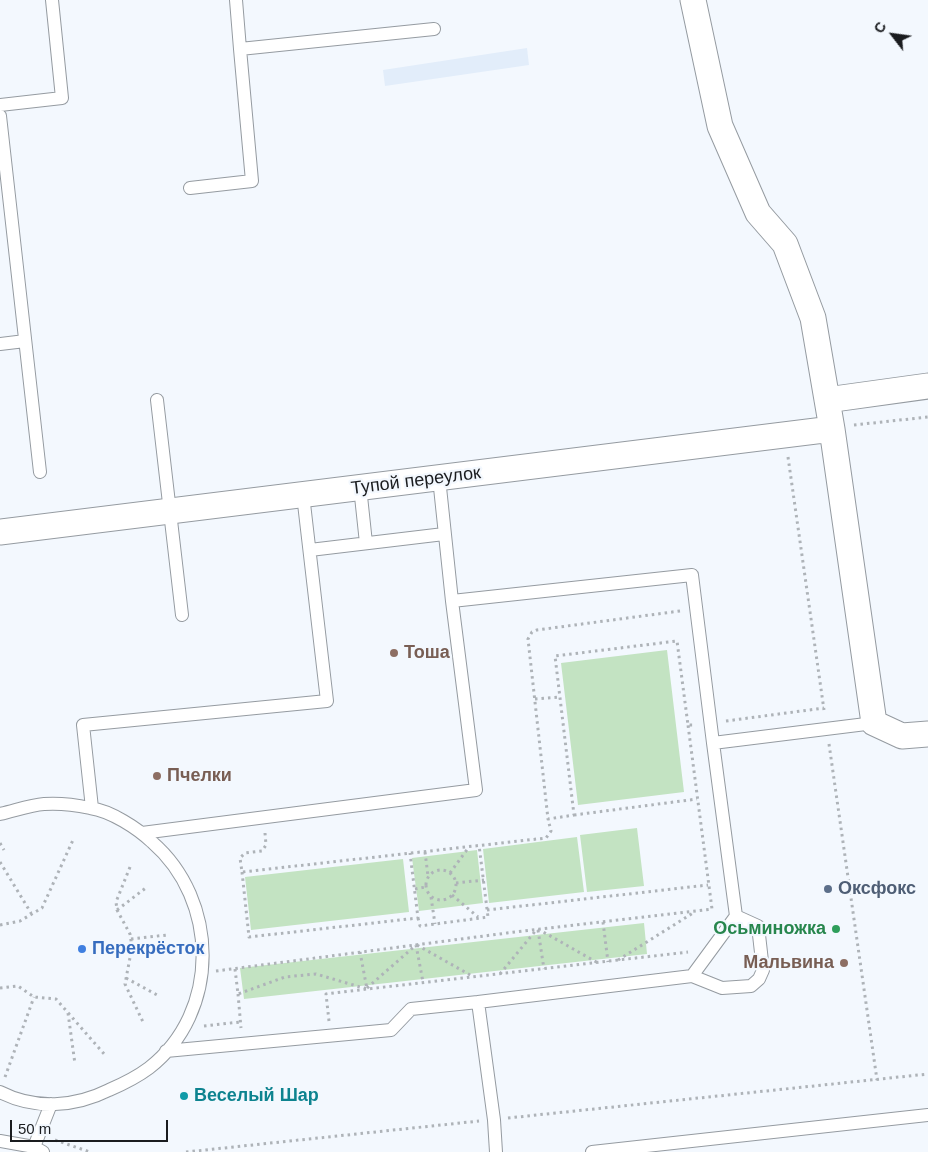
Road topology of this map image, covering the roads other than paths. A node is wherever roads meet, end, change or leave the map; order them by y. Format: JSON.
{"nodes":[{"id":1,"x":52,"y":0,"type":"edge"},
{"id":2,"x":236,"y":0,"type":"edge"},
{"id":3,"x":693,"y":0,"type":"edge"},
{"id":4,"x":434,"y":29,"type":"dead end"},
{"id":5,"x":240,"y":49,"type":"junction"},
{"id":6,"x":0,"y":105,"type":"edge"},
{"id":7,"x":0,"y":116,"type":"edge"},
{"id":8,"x":190,"y":188,"type":"dead end"},
{"id":9,"x":25,"y":341,"type":"junction"},
{"id":10,"x":0,"y":344,"type":"edge"},
{"id":11,"x":928,"y":386,"type":"edge"},
{"id":12,"x":157,"y":400,"type":"dead end"},
{"id":13,"x":827,"y":400,"type":"junction"},
{"id":14,"x":832,"y":428,"type":"junction"},
{"id":15,"x":40,"y":472,"type":"dead end"},
{"id":16,"x":440,"y":478,"type":"junction"},
{"id":17,"x":360,"y":487,"type":"junction"},
{"id":18,"x":303,"y":494,"type":"junction"},
{"id":19,"x":170,"y":511,"type":"junction"},
{"id":20,"x":0,"y":532,"type":"edge"},
{"id":21,"x":444,"y":534,"type":"junction"},
{"id":22,"x":366,"y":543,"type":"junction"},
{"id":23,"x":310,"y":550,"type":"junction"},
{"id":24,"x":452,"y":601,"type":"junction"},
{"id":25,"x":182,"y":615,"type":"dead end"},
{"id":26,"x":874,"y":723,"type":"junction"},
{"id":27,"x":928,"y":734,"type":"edge"},
{"id":28,"x":713,"y":743,"type":"junction"},
{"id":29,"x":92,"y":808,"type":"junction"},
{"id":30,"x":0,"y":814,"type":"edge"},
{"id":31,"x":142,"y":833,"type":"junction"},
{"id":32,"x":736,"y":916,"type":"junction"},
{"id":33,"x":692,"y":976,"type":"junction"},
{"id":34,"x":478,"y":1002,"type":"junction"},
{"id":35,"x":166,"y":1051,"type":"junction"},
{"id":36,"x":2,"y":1087,"type":"edge"},
{"id":37,"x":51,"y":1104,"type":"junction"},
{"id":38,"x":928,"y":1115,"type":"edge"},
{"id":39,"x":0,"y":1141,"type":"edge"},
{"id":40,"x":38,"y":1150,"type":"edge"},
{"id":41,"x":496,"y":1152,"type":"edge"},
{"id":42,"x":592,"y":1152,"type":"edge"}],
"edges":[{"from":1,"to":6,"type":"lane"},
{"from":2,"to":5,"type":"lane"},
{"from":3,"to":13,"type":"street"},
{"from":4,"to":5,"type":"lane"},
{"from":5,"to":8,"type":"lane"},
{"from":7,"to":9,"type":"lane"},
{"from":9,"to":10,"type":"lane"},
{"from":9,"to":15,"type":"lane"},
{"from":11,"to":13,"type":"street"},
{"from":12,"to":19,"type":"lane"},
{"from":13,"to":14,"type":"street"},
{"from":14,"to":16,"type":"street","name":"Тупой переулок"},
{"from":14,"to":26,"type":"street"},
{"from":16,"to":17,"type":"street","name":"Тупой переулок"},
{"from":16,"to":21,"type":"lane"},
{"from":17,"to":18,"type":"street","name":"Тупой переулок"},
{"from":17,"to":22,"type":"lane"},
{"from":18,"to":19,"type":"street","name":"Тупой переулок"},
{"from":18,"to":23,"type":"lane"},
{"from":19,"to":20,"type":"street","name":"Тупой переулок"},
{"from":19,"to":25,"type":"lane"},
{"from":21,"to":22,"type":"lane"},
{"from":21,"to":24,"type":"lane"},
{"from":22,"to":23,"type":"lane"},
{"from":23,"to":29,"type":"lane"},
{"from":24,"to":28,"type":"lane"},
{"from":24,"to":31,"type":"lane"},
{"from":26,"to":27,"type":"street"},
{"from":26,"to":28,"type":"lane"},
{"from":28,"to":32,"type":"lane"},
{"from":29,"to":30,"type":"lane"},
{"from":29,"to":31,"type":"lane"},
{"from":31,"to":35,"type":"lane"},
{"from":32,"to":33,"type":"lane"},
{"from":32,"to":33,"type":"lane"},
{"from":33,"to":34,"type":"lane"},
{"from":34,"to":35,"type":"lane"},
{"from":34,"to":41,"type":"lane"},
{"from":35,"to":37,"type":"lane"},
{"from":36,"to":37,"type":"lane"},
{"from":37,"to":40,"type":"lane"},
{"from":38,"to":42,"type":"lane"},
{"from":39,"to":40,"type":"lane"}]}
